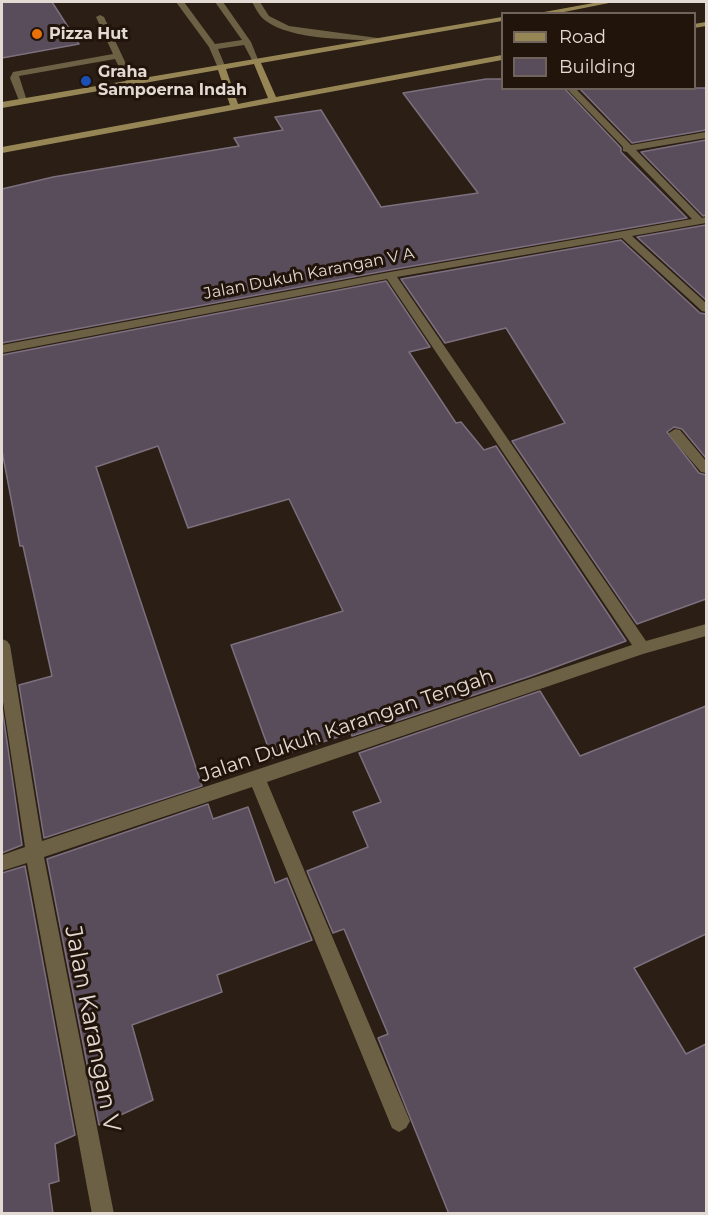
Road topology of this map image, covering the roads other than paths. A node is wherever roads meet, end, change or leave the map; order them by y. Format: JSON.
{"nodes":[{"id":1,"x":180,"y":2,"type":"edge"},
{"id":2,"x":219,"y":2,"type":"edge"},
{"id":3,"x":256,"y":2,"type":"edge"},
{"id":4,"x":610,"y":2,"type":"edge"},
{"id":5,"x":549,"y":12,"type":"edge"},
{"id":6,"x":100,"y":17,"type":"dead end"},
{"id":7,"x":501,"y":19,"type":"edge"},
{"id":8,"x":381,"y":39,"type":"junction"},
{"id":9,"x":247,"y":42,"type":"junction"},
{"id":10,"x":213,"y":47,"type":"junction"},
{"id":11,"x":118,"y":56,"type":"junction"},
{"id":12,"x":501,"y":58,"type":"edge"},
{"id":13,"x":257,"y":64,"type":"junction"},
{"id":14,"x":222,"y":69,"type":"junction"},
{"id":15,"x":130,"y":81,"type":"junction"},
{"id":16,"x":572,"y":90,"type":"edge"},
{"id":17,"x":273,"y":99,"type":"junction"},
{"id":18,"x":23,"y":101,"type":"junction"},
{"id":19,"x":2,"y":105,"type":"edge"},
{"id":20,"x":235,"y":107,"type":"junction"},
{"id":21,"x":706,"y":135,"type":"edge"},
{"id":22,"x":626,"y":149,"type":"junction"},
{"id":23,"x":2,"y":150,"type":"edge"},
{"id":24,"x":703,"y":220,"type":"edge"},
{"id":25,"x":624,"y":234,"type":"junction"},
{"id":26,"x":390,"y":275,"type":"junction"},
{"id":27,"x":706,"y":309,"type":"edge"},
{"id":28,"x":2,"y":350,"type":"edge"},
{"id":29,"x":675,"y":433,"type":"dead end"},
{"id":30,"x":706,"y":470,"type":"edge"},
{"id":31,"x":706,"y":630,"type":"edge"},
{"id":32,"x":2,"y":645,"type":"edge"},
{"id":33,"x":642,"y":648,"type":"junction"},
{"id":34,"x":256,"y":779,"type":"junction"},
{"id":35,"x":32,"y":853,"type":"junction"},
{"id":36,"x":2,"y":863,"type":"edge"},
{"id":37,"x":399,"y":1122,"type":"dead end"},
{"id":38,"x":103,"y":1214,"type":"edge"}],
"edges":[{"from":1,"to":10,"type":"street"},
{"from":2,"to":9,"type":"street"},
{"from":3,"to":8,"type":"street"},
{"from":4,"to":5,"type":"main road"},
{"from":6,"to":11,"type":"street"},
{"from":7,"to":8,"type":"main road"},
{"from":8,"to":13,"type":"main road"},
{"from":9,"to":10,"type":"street"},
{"from":9,"to":13,"type":"street"},
{"from":10,"to":14,"type":"street"},
{"from":11,"to":15,"type":"street"},
{"from":11,"to":18,"type":"street"},
{"from":12,"to":17,"type":"main road"},
{"from":13,"to":14,"type":"main road"},
{"from":13,"to":17,"type":"main road"},
{"from":14,"to":15,"type":"main road"},
{"from":14,"to":20,"type":"main road"},
{"from":15,"to":18,"type":"main road"},
{"from":16,"to":22,"type":"street"},
{"from":17,"to":20,"type":"main road"},
{"from":18,"to":19,"type":"main road"},
{"from":20,"to":23,"type":"main road"},
{"from":21,"to":22,"type":"street"},
{"from":22,"to":24,"type":"street"},
{"from":24,"to":25,"type":"street","name":"Jalan Dukuh Karangan V A"},
{"from":25,"to":26,"type":"street","name":"Jalan Dukuh Karangan V A"},
{"from":25,"to":27,"type":"street"},
{"from":26,"to":28,"type":"street","name":"Jalan Dukuh Karangan V A"},
{"from":26,"to":33,"type":"street"},
{"from":29,"to":30,"type":"street"},
{"from":31,"to":33,"type":"street","name":"Jalan Dukuh Karangan Tengah"},
{"from":32,"to":35,"type":"street","name":"Jalan Karangan V"},
{"from":33,"to":34,"type":"street","name":"Jalan Dukuh Karangan Tengah"},
{"from":34,"to":35,"type":"street","name":"Jalan Dukuh Karangan Tengah"},
{"from":34,"to":37,"type":"street"},
{"from":35,"to":36,"type":"street","name":"Jalan Dukuh Karangan Tengah"},
{"from":35,"to":38,"type":"street","name":"Jalan Karangan V"}]}
